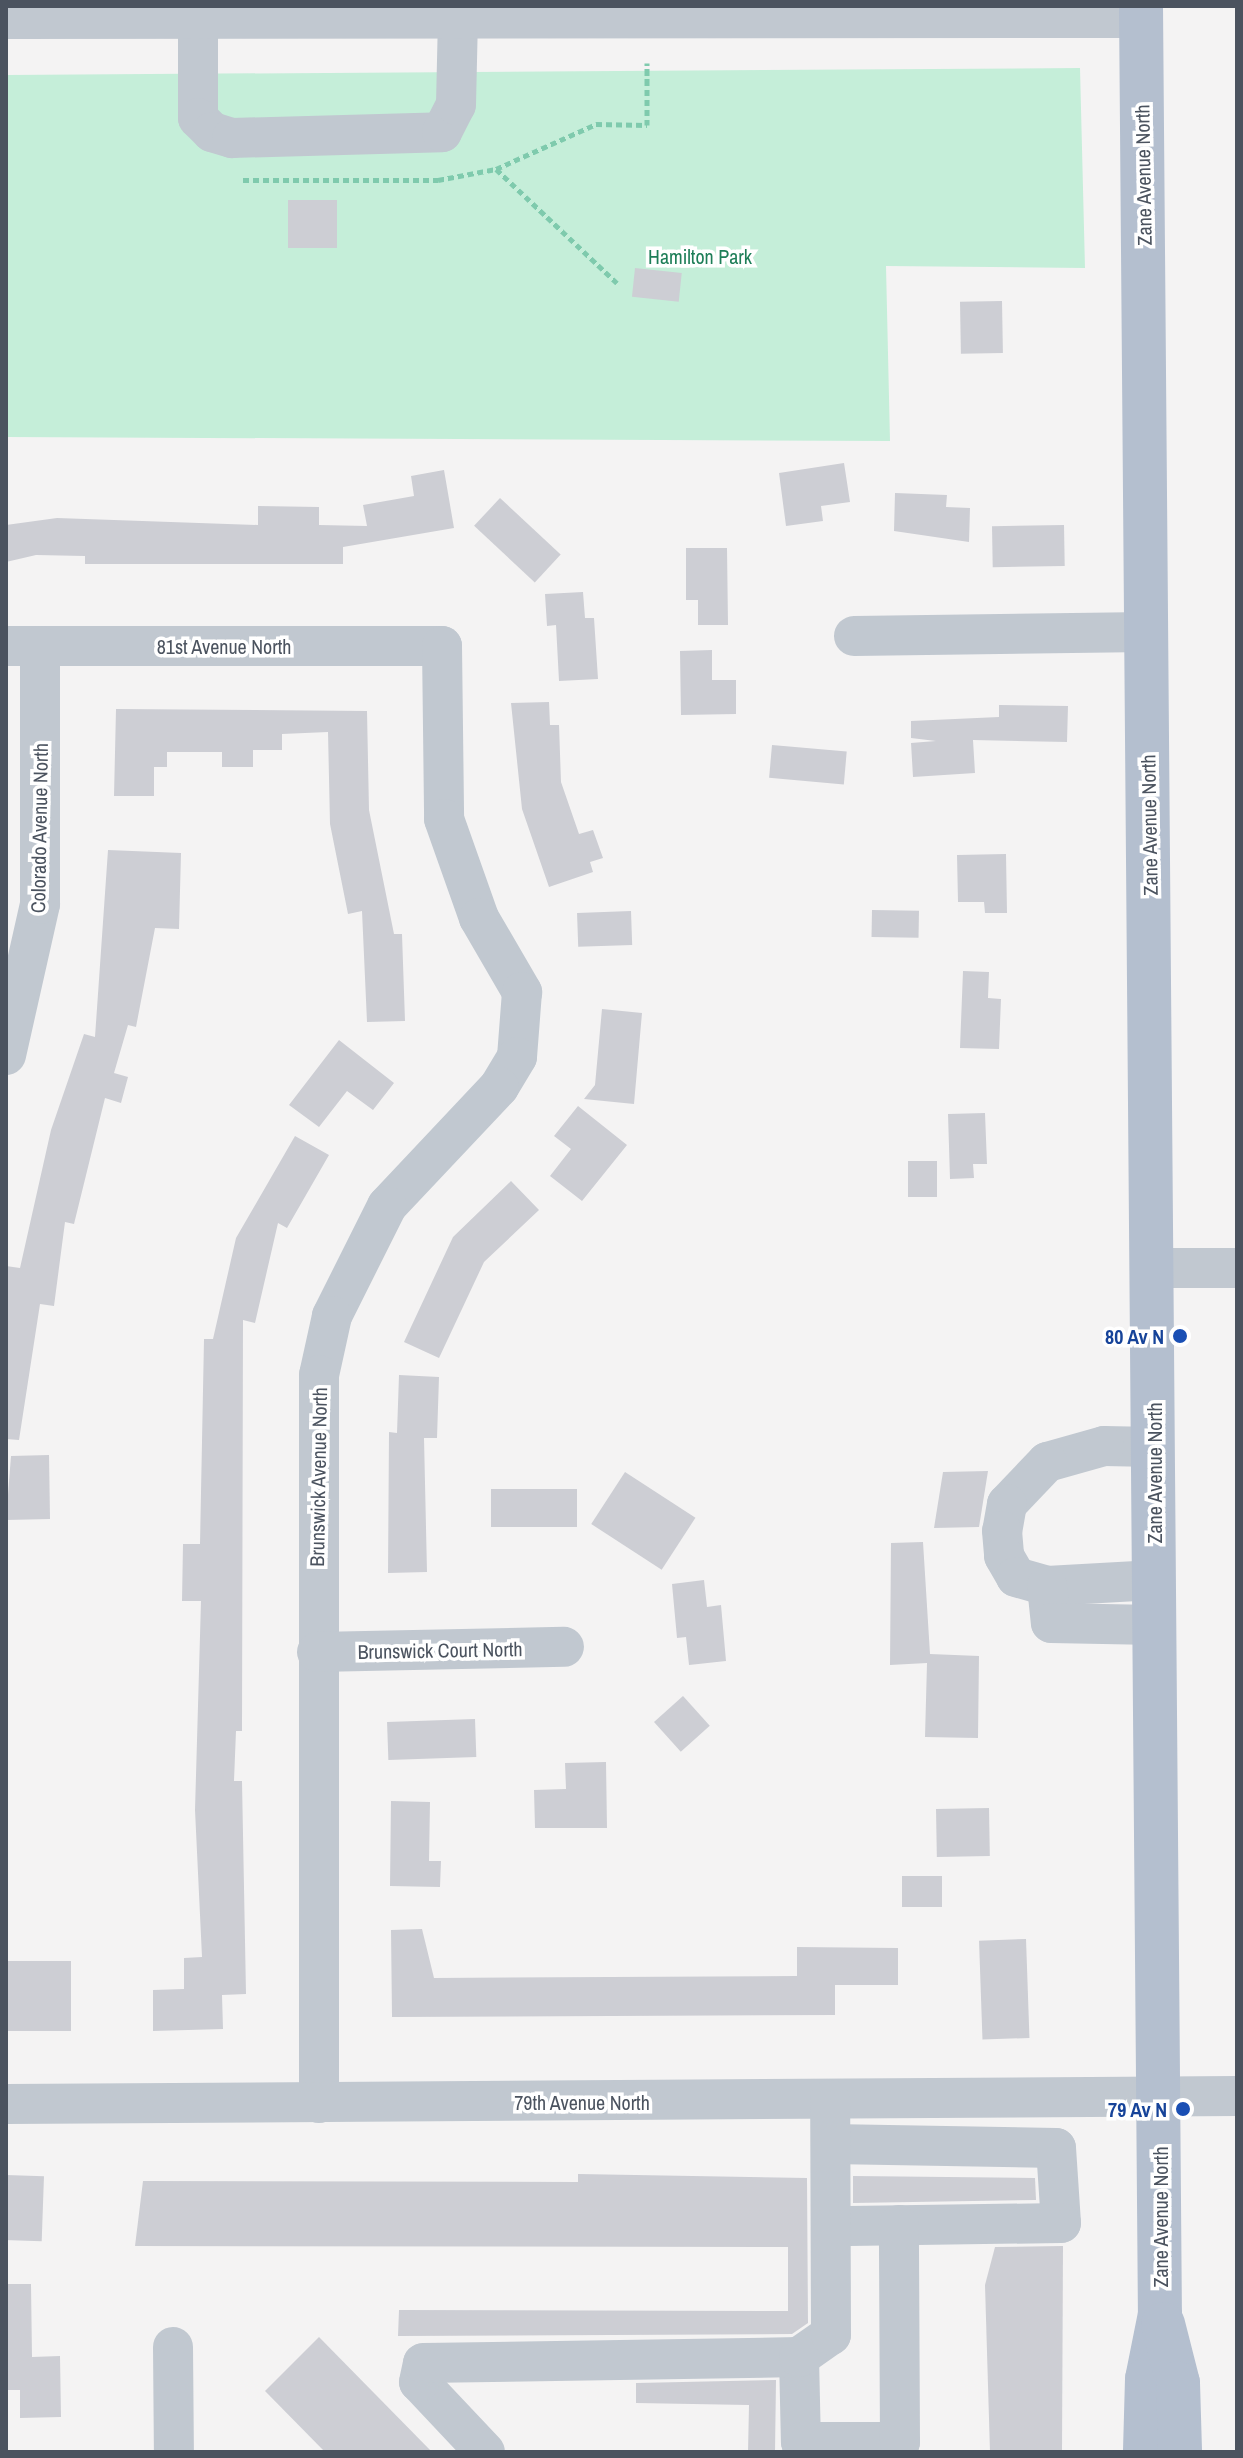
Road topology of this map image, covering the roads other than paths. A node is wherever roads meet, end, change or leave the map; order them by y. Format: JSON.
{"nodes":[{"id":1,"x":753,"y":12,"type":"edge"},
{"id":2,"x":1141,"y":12,"type":"edge"},
{"id":3,"x":197,"y":13,"type":"edge"},
{"id":4,"x":458,"y":18,"type":"junction"},
{"id":5,"x":6,"y":19,"type":"edge"},
{"id":6,"x":1147,"y":632,"type":"junction"},
{"id":7,"x":854,"y":636,"type":"dead end"},
{"id":8,"x":23,"y":646,"type":"edge"},
{"id":9,"x":442,"y":646,"type":"joint"},
{"id":10,"x":6,"y":1055,"type":"edge"},
{"id":11,"x":1153,"y":1268,"type":"junction"},
{"id":12,"x":1237,"y":1268,"type":"edge"},
{"id":13,"x":1154,"y":1447,"type":"junction"},
{"id":14,"x":1155,"y":1580,"type":"junction"},
{"id":15,"x":1047,"y":1586,"type":"junction"},
{"id":16,"x":1155,"y":1625,"type":"junction"},
{"id":17,"x":564,"y":1647,"type":"dead end"},
{"id":18,"x":317,"y":1652,"type":"junction"},
{"id":19,"x":1237,"y":2096,"type":"edge"},
{"id":20,"x":1159,"y":2098,"type":"junction"},
{"id":21,"x":830,"y":2100,"type":"junction"},
{"id":22,"x":319,"y":2103,"type":"junction"},
{"id":23,"x":6,"y":2104,"type":"edge"},
{"id":24,"x":831,"y":2144,"type":"junction"},
{"id":25,"x":899,"y":2225,"type":"junction"},
{"id":26,"x":832,"y":2226,"type":"junction"},
{"id":27,"x":1160,"y":2314,"type":"junction"},
{"id":28,"x":173,"y":2347,"type":"dead end"},
{"id":29,"x":799,"y":2357,"type":"junction"},
{"id":30,"x":174,"y":2452,"type":"edge"},
{"id":31,"x":485,"y":2452,"type":"edge"},
{"id":32,"x":1145,"y":2452,"type":"edge"},
{"id":33,"x":1180,"y":2452,"type":"edge"}],
"edges":[{"from":1,"to":2,"type":"street"},
{"from":1,"to":4,"type":"street"},
{"from":2,"to":6,"type":"main road","name":"Zane Avenue North"},
{"from":3,"to":4,"type":"street"},
{"from":3,"to":4,"type":"street"},
{"from":3,"to":5,"type":"street"},
{"from":6,"to":7,"type":"street"},
{"from":6,"to":11,"type":"main road","name":"Zane Avenue North"},
{"from":8,"to":9,"type":"street","name":"81st Avenue North"},
{"from":8,"to":10,"type":"street","name":"Colorado Avenue North"},
{"from":9,"to":18,"type":"street","name":"Brunswick Avenue North"},
{"from":11,"to":12,"type":"street"},
{"from":11,"to":13,"type":"main road","name":"Zane Avenue North"},
{"from":13,"to":14,"type":"main road","name":"Zane Avenue North"},
{"from":13,"to":15,"type":"street"},
{"from":14,"to":15,"type":"street"},
{"from":14,"to":16,"type":"main road","name":"Zane Avenue North"},
{"from":15,"to":16,"type":"street"},
{"from":16,"to":20,"type":"main road","name":"Zane Avenue North"},
{"from":17,"to":18,"type":"street","name":"Brunswick Court North"},
{"from":18,"to":22,"type":"street","name":"Brunswick Avenue North"},
{"from":19,"to":20,"type":"street","name":"79th Avenue North"},
{"from":20,"to":21,"type":"street","name":"79th Avenue North"},
{"from":20,"to":27,"type":"main road","name":"Zane Avenue North"},
{"from":21,"to":22,"type":"street","name":"79th Avenue North"},
{"from":21,"to":24,"type":"street"},
{"from":22,"to":23,"type":"street","name":"79th Avenue North"},
{"from":24,"to":25,"type":"street"},
{"from":24,"to":26,"type":"street"},
{"from":25,"to":26,"type":"street"},
{"from":25,"to":29,"type":"street"},
{"from":26,"to":29,"type":"street"},
{"from":27,"to":32,"type":"main road","name":"Zane Avenue North"},
{"from":27,"to":33,"type":"main road","name":"Zane Avenue North"},
{"from":28,"to":30,"type":"street"},
{"from":29,"to":31,"type":"street"}]}
